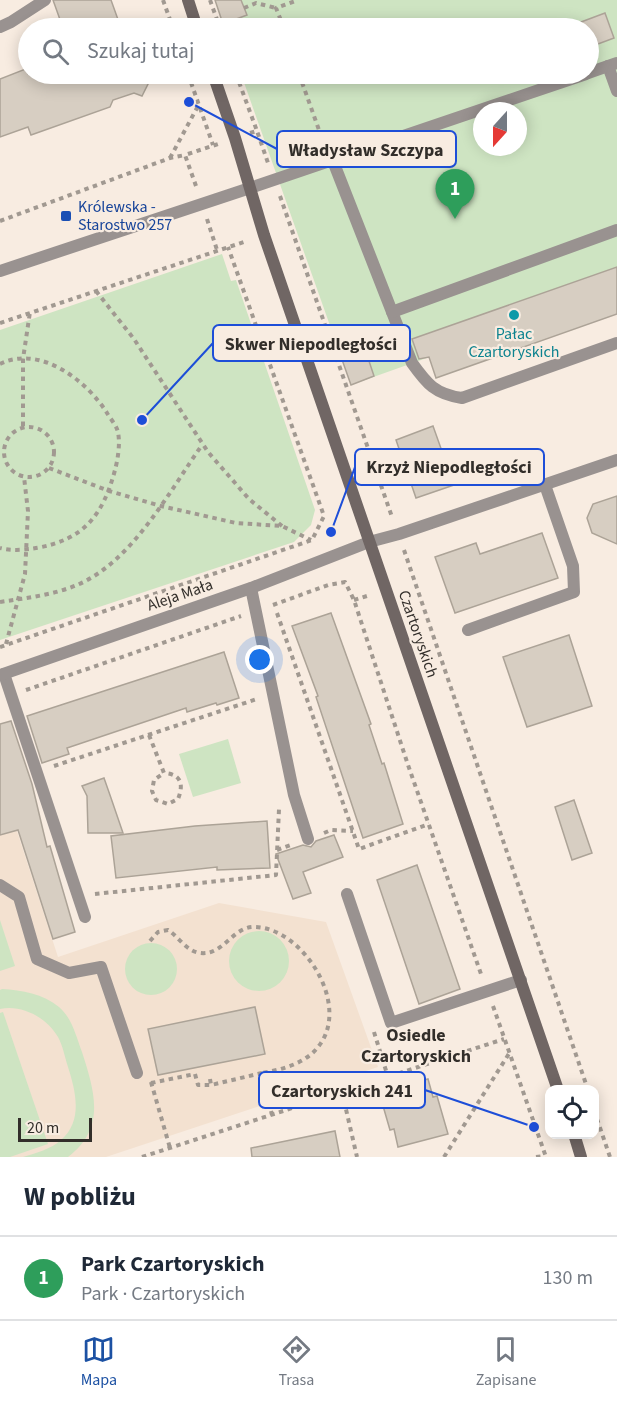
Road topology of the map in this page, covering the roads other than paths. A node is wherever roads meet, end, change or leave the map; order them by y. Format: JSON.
{"nodes":[{"id":1,"x":45,"y":0,"type":"edge"},
{"id":2,"x":188,"y":0,"type":"edge"},
{"id":3,"x":194,"y":18,"type":"edge"},
{"id":4,"x":0,"y":27,"type":"edge"},
{"id":5,"x":612,"y":64,"type":"edge"},
{"id":6,"x":216,"y":84,"type":"edge"},
{"id":7,"x":555,"y":84,"type":"edge"},
{"id":8,"x":617,"y":91,"type":"edge"},
{"id":9,"x":332,"y":161,"type":"junction"},
{"id":10,"x":250,"y":188,"type":"junction"},
{"id":11,"x":617,"y":230,"type":"edge"},
{"id":12,"x":0,"y":271,"type":"edge"},
{"id":13,"x":392,"y":312,"type":"junction"},
{"id":14,"x":617,"y":344,"type":"edge"},
{"id":15,"x":617,"y":460,"type":"edge"},
{"id":16,"x":545,"y":484,"type":"junction"},
{"id":17,"x":369,"y":542,"type":"junction"},
{"id":18,"x":251,"y":588,"type":"junction"},
{"id":19,"x":468,"y":630,"type":"dead end"},
{"id":20,"x":2,"y":674,"type":"edge"},
{"id":21,"x":308,"y":839,"type":"dead end"},
{"id":22,"x":0,"y":885,"type":"edge"},
{"id":23,"x":347,"y":894,"type":"dead end"},
{"id":24,"x":85,"y":917,"type":"dead end"},
{"id":25,"x":521,"y":980,"type":"junction"},
{"id":26,"x":137,"y":1073,"type":"road end"},
{"id":27,"x":557,"y":1085,"type":"edge"},
{"id":28,"x":576,"y":1139,"type":"edge"},
{"id":29,"x":581,"y":1157,"type":"edge"}],
"edges":[{"from":1,"to":4,"type":"street"},
{"from":2,"to":3,"type":"main road"},
{"from":5,"to":8,"type":"street"},
{"from":6,"to":10,"type":"main road","name":"Czartoryskich"},
{"from":7,"to":9,"type":"street"},
{"from":9,"to":10,"type":"street"},
{"from":9,"to":13,"type":"street"},
{"from":10,"to":12,"type":"street"},
{"from":10,"to":17,"type":"main road","name":"Czartoryskich"},
{"from":11,"to":13,"type":"street"},
{"from":13,"to":14,"type":"street"},
{"from":15,"to":16,"type":"street","name":"Aleja Mała"},
{"from":16,"to":17,"type":"street","name":"Aleja Mała"},
{"from":16,"to":19,"type":"street"},
{"from":17,"to":18,"type":"street","name":"Aleja Mała"},
{"from":17,"to":25,"type":"main road","name":"Czartoryskich"},
{"from":18,"to":20,"type":"street","name":"Aleja Mała"},
{"from":18,"to":21,"type":"street"},
{"from":20,"to":24,"type":"street"},
{"from":22,"to":26,"type":"street"},
{"from":23,"to":25,"type":"street"},
{"from":25,"to":27,"type":"main road","name":"Czartoryskich"},
{"from":28,"to":29,"type":"main road"}]}
